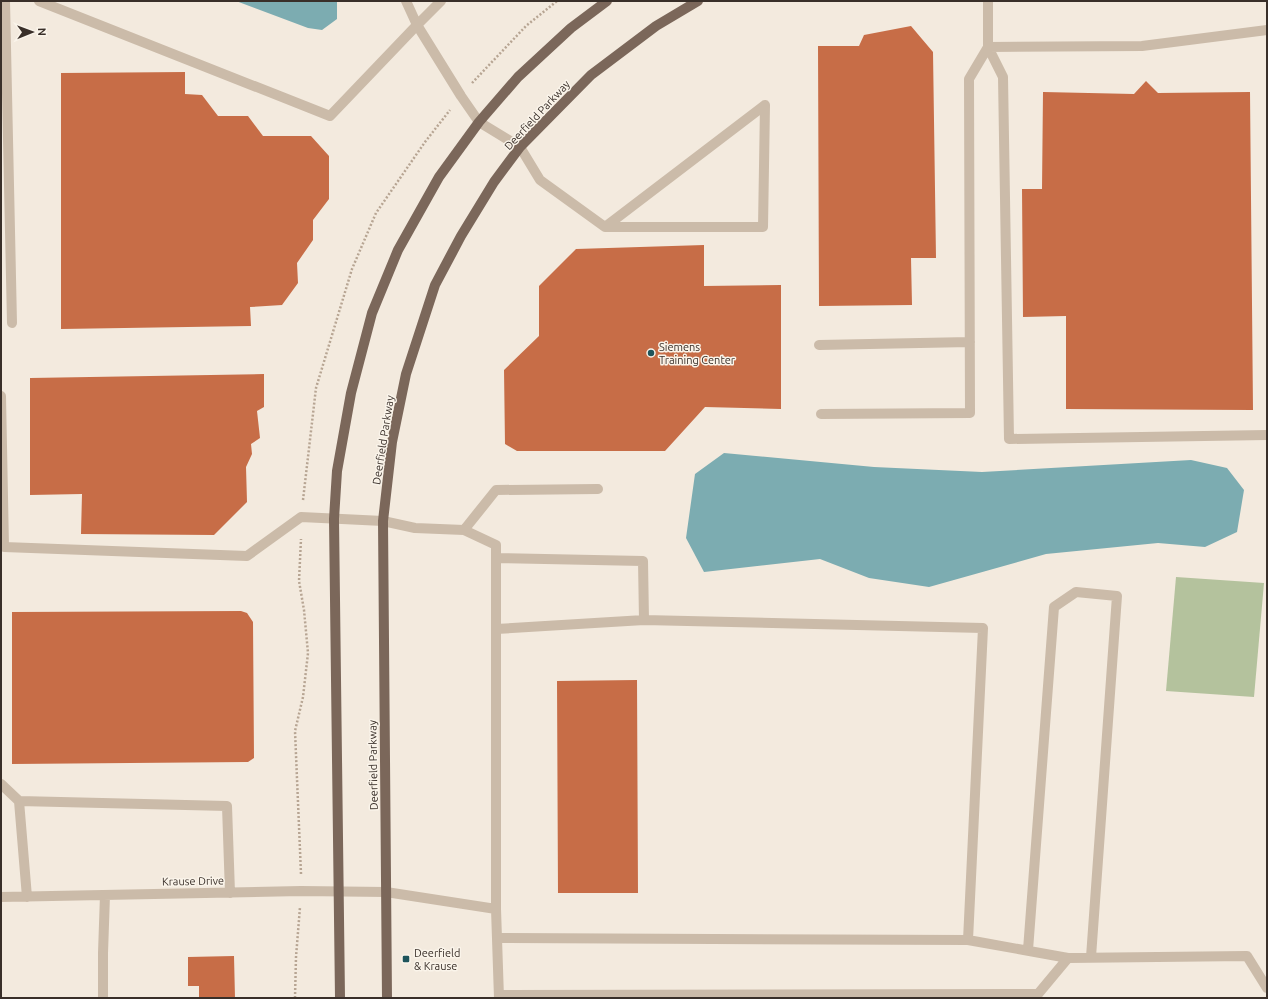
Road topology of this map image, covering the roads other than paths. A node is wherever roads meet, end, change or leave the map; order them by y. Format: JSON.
{"nodes":[{"id":1,"x":5,"y":1,"type":"edge"},
{"id":2,"x":39,"y":1,"type":"edge"},
{"id":3,"x":406,"y":1,"type":"edge"},
{"id":4,"x":441,"y":1,"type":"edge"},
{"id":5,"x":607,"y":1,"type":"edge"},
{"id":6,"x":698,"y":1,"type":"edge"},
{"id":7,"x":988,"y":1,"type":"edge"},
{"id":8,"x":416,"y":25,"type":"junction"},
{"id":9,"x":1267,"y":30,"type":"edge"},
{"id":10,"x":988,"y":47,"type":"junction"},
{"id":11,"x":479,"y":122,"type":"junction"},
{"id":12,"x":520,"y":147,"type":"junction"},
{"id":13,"x":605,"y":227,"type":"junction"},
{"id":14,"x":12,"y":323,"type":"dead end"},
{"id":15,"x":970,"y":342,"type":"junction"},
{"id":16,"x":819,"y":345,"type":"dead end"},
{"id":17,"x":1,"y":396,"type":"edge"},
{"id":18,"x":821,"y":414,"type":"dead end"},
{"id":19,"x":1267,"y":435,"type":"edge"},
{"id":20,"x":598,"y":488,"type":"dead end"},
{"id":21,"x":334,"y":519,"type":"junction"},
{"id":22,"x":383,"y":521,"type":"junction"},
{"id":23,"x":464,"y":530,"type":"junction"},
{"id":24,"x":496,"y":558,"type":"junction"},
{"id":25,"x":644,"y":620,"type":"junction"},
{"id":26,"x":496,"y":629,"type":"junction"},
{"id":27,"x":1,"y":784,"type":"edge"},
{"id":28,"x":19,"y":801,"type":"junction"},
{"id":29,"x":338,"y":892,"type":"junction"},
{"id":30,"x":386,"y":892,"type":"junction"},
{"id":31,"x":230,"y":893,"type":"junction"},
{"id":32,"x":105,"y":895,"type":"junction"},
{"id":33,"x":1,"y":897,"type":"edge"},
{"id":34,"x":27,"y":897,"type":"junction"},
{"id":35,"x":496,"y":909,"type":"junction"},
{"id":36,"x":497,"y":938,"type":"junction"},
{"id":37,"x":968,"y":940,"type":"junction"},
{"id":38,"x":1028,"y":950,"type":"junction"},
{"id":39,"x":1091,"y":957,"type":"junction"},
{"id":40,"x":1068,"y":958,"type":"junction"},
{"id":41,"x":1267,"y":988,"type":"edge"},
{"id":42,"x":499,"y":996,"type":"edge"},
{"id":43,"x":103,"y":998,"type":"edge"},
{"id":44,"x":340,"y":998,"type":"edge"},
{"id":45,"x":387,"y":998,"type":"edge"}],
"edges":[{"from":1,"to":14,"type":"street"},
{"from":2,"to":8,"type":"street"},
{"from":3,"to":8,"type":"street"},
{"from":4,"to":8,"type":"street"},
{"from":5,"to":11,"type":"main road"},
{"from":6,"to":12,"type":"main road","name":"Deerfield Parkway"},
{"from":7,"to":10,"type":"street"},
{"from":8,"to":11,"type":"street"},
{"from":9,"to":10,"type":"street"},
{"from":10,"to":15,"type":"street"},
{"from":10,"to":19,"type":"street"},
{"from":11,"to":12,"type":"street"},
{"from":11,"to":21,"type":"main road"},
{"from":12,"to":13,"type":"street"},
{"from":12,"to":22,"type":"main road","name":"Deerfield Parkway"},
{"from":13,"to":13,"type":"street"},
{"from":15,"to":16,"type":"street"},
{"from":15,"to":18,"type":"street"},
{"from":17,"to":21,"type":"street"},
{"from":20,"to":23,"type":"street"},
{"from":21,"to":22,"type":"street"},
{"from":21,"to":29,"type":"main road"},
{"from":22,"to":23,"type":"street"},
{"from":22,"to":30,"type":"main road","name":"Deerfield Parkway"},
{"from":23,"to":24,"type":"street"},
{"from":24,"to":25,"type":"street"},
{"from":24,"to":26,"type":"street"},
{"from":25,"to":26,"type":"street"},
{"from":25,"to":37,"type":"street"},
{"from":26,"to":35,"type":"street"},
{"from":27,"to":28,"type":"street"},
{"from":28,"to":31,"type":"street"},
{"from":28,"to":34,"type":"street"},
{"from":29,"to":30,"type":"street","name":"Krause Drive"},
{"from":29,"to":31,"type":"street","name":"Krause Drive"},
{"from":29,"to":44,"type":"main road"},
{"from":30,"to":35,"type":"street","name":"Krause Drive"},
{"from":30,"to":45,"type":"main road","name":"Deerfield Parkway"},
{"from":31,"to":32,"type":"street","name":"Krause Drive"},
{"from":32,"to":34,"type":"street","name":"Krause Drive"},
{"from":32,"to":43,"type":"street"},
{"from":33,"to":34,"type":"street","name":"Krause Drive"},
{"from":35,"to":36,"type":"street"},
{"from":36,"to":37,"type":"street"},
{"from":36,"to":42,"type":"street"},
{"from":37,"to":38,"type":"street"},
{"from":38,"to":39,"type":"street"},
{"from":38,"to":40,"type":"street"},
{"from":39,"to":40,"type":"street"},
{"from":39,"to":41,"type":"street"},
{"from":40,"to":42,"type":"street"}]}
